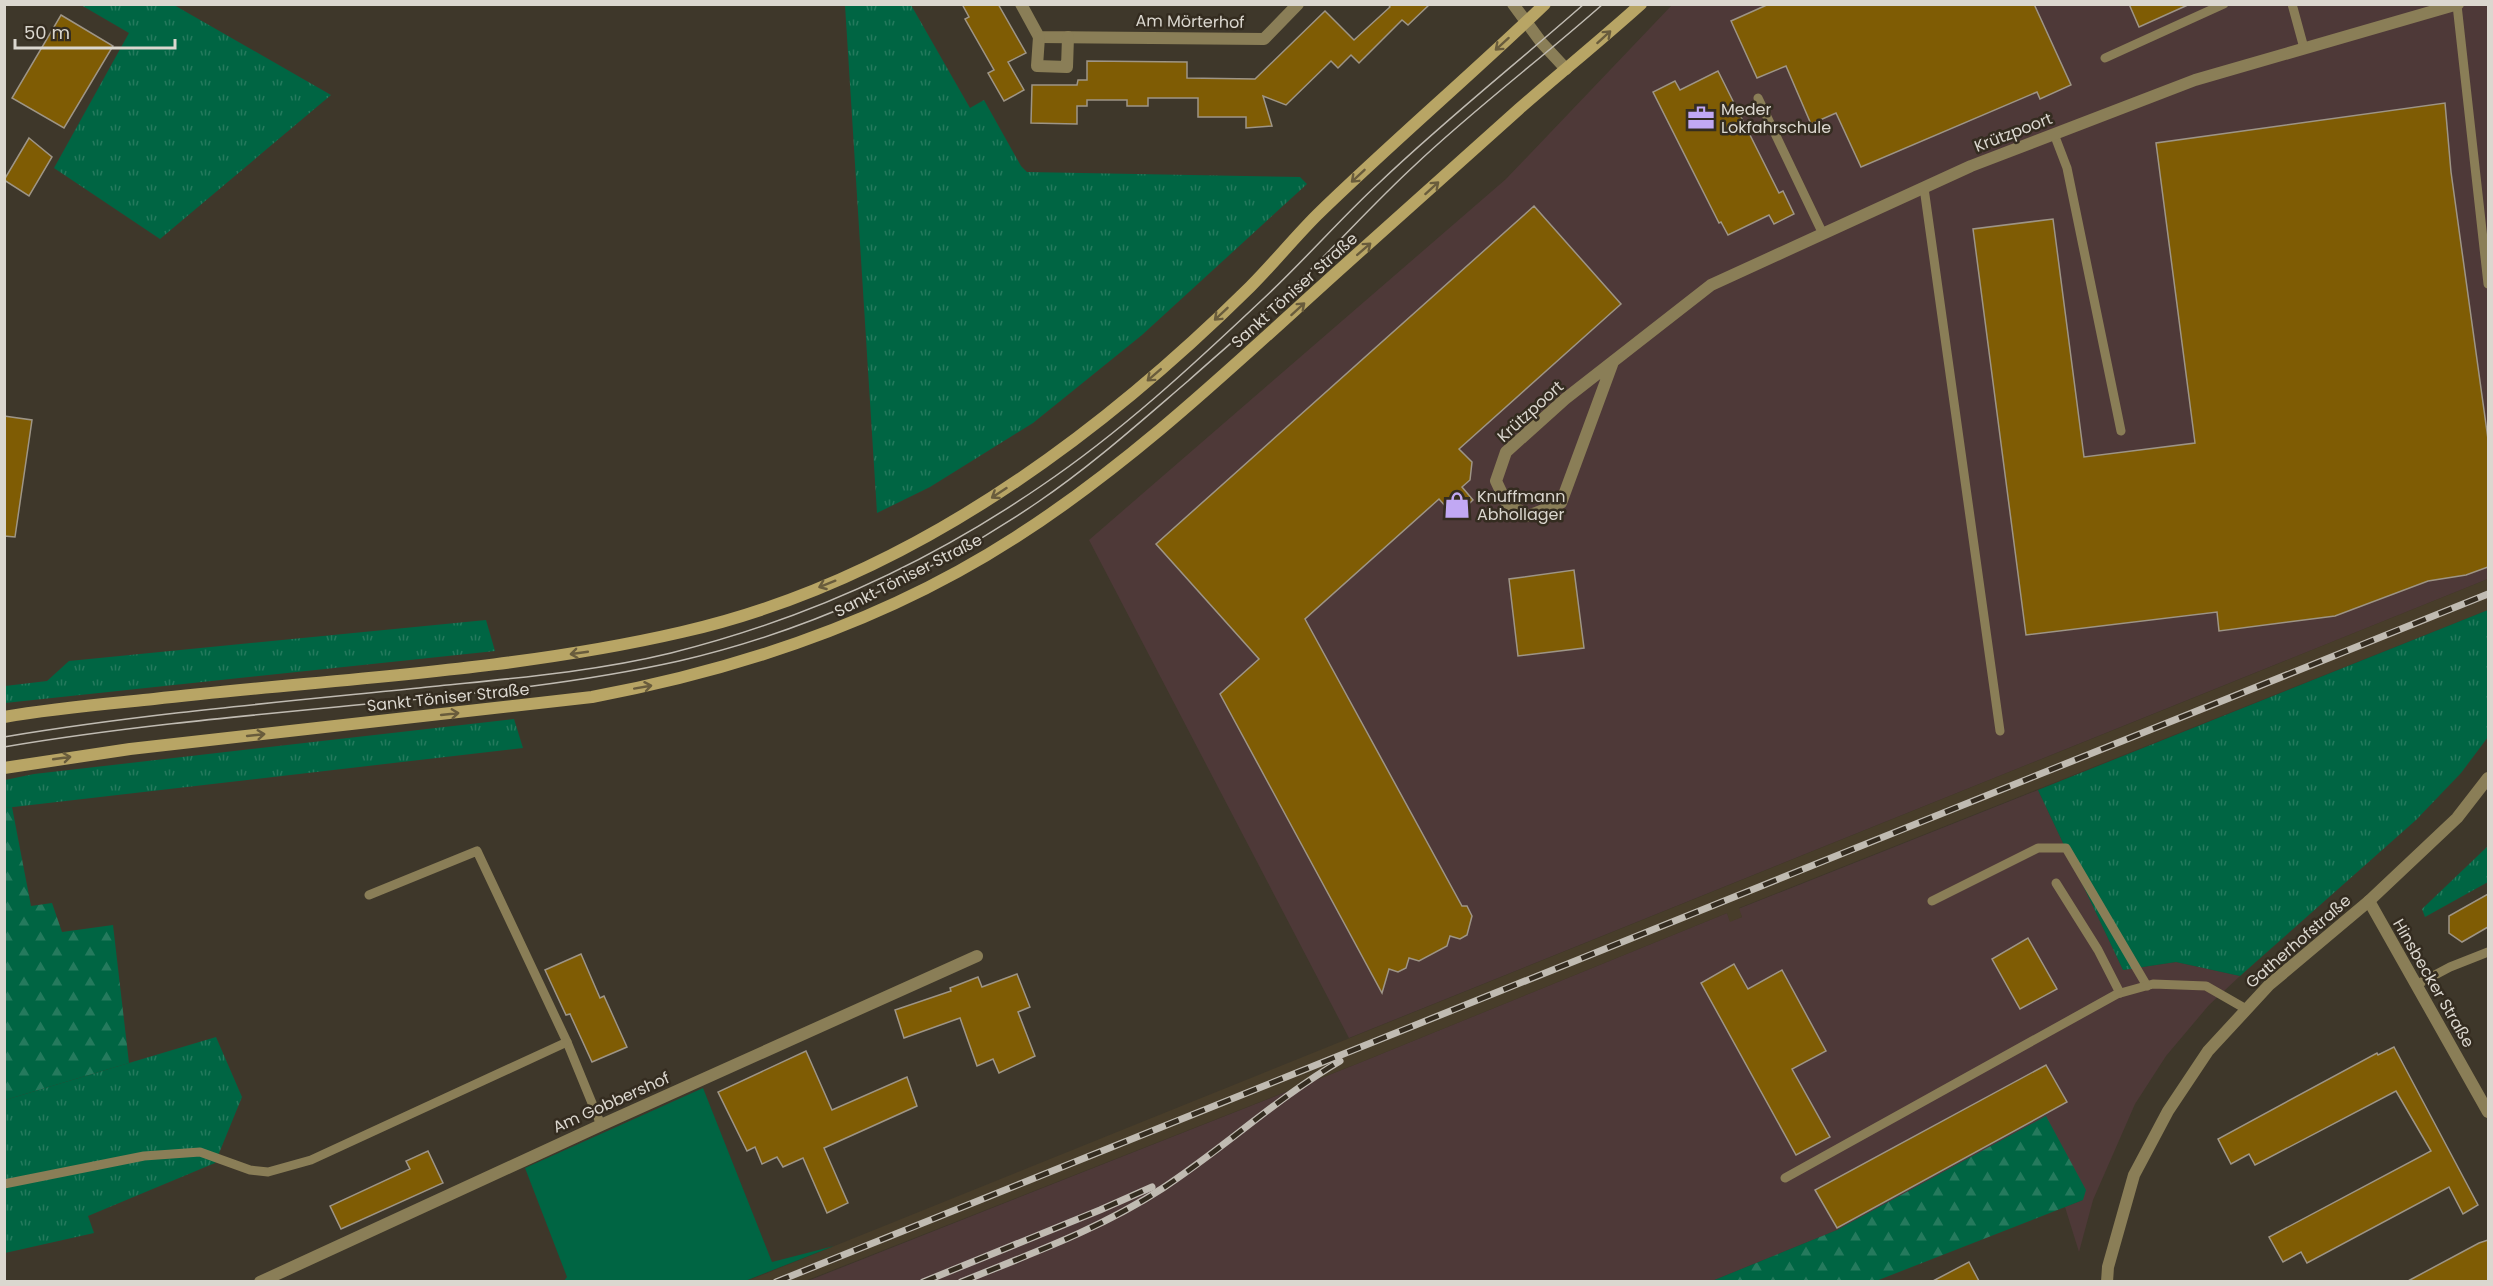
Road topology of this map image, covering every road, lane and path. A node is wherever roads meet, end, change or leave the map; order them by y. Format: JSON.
{"nodes":[{"id":1,"x":1021,"y":4,"type":"edge"},
{"id":2,"x":1298,"y":4,"type":"edge"},
{"id":3,"x":1513,"y":4,"type":"edge"},
{"id":4,"x":1545,"y":4,"type":"edge"},
{"id":5,"x":1641,"y":4,"type":"edge"},
{"id":6,"x":2224,"y":4,"type":"edge"},
{"id":7,"x":2292,"y":4,"type":"edge"},
{"id":8,"x":2458,"y":5,"type":"edge"},
{"id":9,"x":1526,"y":22,"type":"junction"},
{"id":10,"x":1039,"y":37,"type":"junction"},
{"id":11,"x":1068,"y":37,"type":"junction"},
{"id":12,"x":2304,"y":48,"type":"junction"},
{"id":13,"x":2105,"y":58,"type":"dead end"},
{"id":14,"x":1566,"y":69,"type":"junction"},
{"id":15,"x":1758,"y":98,"type":"dead end"},
{"id":16,"x":2054,"y":134,"type":"junction"},
{"id":17,"x":1924,"y":188,"type":"junction"},
{"id":18,"x":1823,"y":234,"type":"junction"},
{"id":19,"x":2488,"y":284,"type":"edge"},
{"id":20,"x":1613,"y":362,"type":"junction"},
{"id":21,"x":2121,"y":430,"type":"dead end"},
{"id":22,"x":4,"y":717,"type":"edge"},
{"id":23,"x":2000,"y":731,"type":"dead end"},
{"id":24,"x":4,"y":768,"type":"edge"},
{"id":25,"x":2488,"y":778,"type":"edge"},
{"id":26,"x":2056,"y":883,"type":"dead end"},
{"id":27,"x":369,"y":895,"type":"dead end"},
{"id":28,"x":1932,"y":901,"type":"dead end"},
{"id":29,"x":2369,"y":901,"type":"junction"},
{"id":30,"x":2488,"y":952,"type":"edge"},
{"id":31,"x":977,"y":956,"type":"dead end"},
{"id":32,"x":2416,"y":985,"type":"junction"},
{"id":33,"x":2147,"y":986,"type":"junction"},
{"id":34,"x":2120,"y":993,"type":"junction"},
{"id":35,"x":2246,"y":1009,"type":"junction"},
{"id":36,"x":567,"y":1042,"type":"junction"},
{"id":37,"x":2488,"y":1112,"type":"edge"},
{"id":38,"x":601,"y":1125,"type":"junction"},
{"id":39,"x":1785,"y":1178,"type":"dead end"},
{"id":40,"x":4,"y":1184,"type":"edge"},
{"id":41,"x":260,"y":1281,"type":"edge"},
{"id":42,"x":2106,"y":1281,"type":"edge"}],
"edges":[{"from":1,"to":10,"type":"street"},
{"from":2,"to":11,"type":"street","name":"Am Mörterhof"},
{"from":3,"to":9,"type":"street"},
{"from":4,"to":9,"type":"main road","name":"Sankt Töniser Straße"},
{"from":14,"to":5,"type":"main road","name":"Sankt Töniser Straße","one_way":true},
{"from":6,"to":13,"type":"lane"},
{"from":7,"to":12,"type":"lane"},
{"from":8,"to":12,"type":"street","name":"Krützpoort"},
{"from":8,"to":19,"type":"lane"},
{"from":9,"to":14,"type":"street"},
{"from":9,"to":22,"type":"main road","name":"Sankt Töniser Straße","one_way":true},
{"from":10,"to":11,"type":"street","name":"Am Mörterhof"},
{"from":10,"to":11,"type":"street"},
{"from":12,"to":16,"type":"street","name":"Krützpoort"},
{"from":24,"to":14,"type":"main road","name":"Sankt Töniser Straße","one_way":true},
{"from":15,"to":18,"type":"lane"},
{"from":16,"to":17,"type":"street","name":"Krützpoort"},
{"from":16,"to":21,"type":"lane"},
{"from":17,"to":18,"type":"street","name":"Krützpoort"},
{"from":17,"to":23,"type":"lane"},
{"from":18,"to":20,"type":"street","name":"Krützpoort"},
{"from":20,"to":20,"type":"street","name":"Krützpoort"},
{"from":25,"to":29,"type":"street","name":"Gatherhofstraße"},
{"from":26,"to":34,"type":"lane"},
{"from":27,"to":36,"type":"lane"},
{"from":28,"to":33,"type":"lane"},
{"from":29,"to":32,"type":"street","name":"Hinsbecker Straße"},
{"from":29,"to":35,"type":"street","name":"Gatherhofstraße"},
{"from":30,"to":32,"type":"lane"},
{"from":31,"to":38,"type":"street","name":"Am Gobbershof"},
{"from":32,"to":37,"type":"street","name":"Hinsbecker Straße"},
{"from":33,"to":34,"type":"lane"},
{"from":33,"to":35,"type":"lane"},
{"from":34,"to":39,"type":"lane"},
{"from":35,"to":42,"type":"street","name":"Gatherhofstraße"},
{"from":36,"to":38,"type":"lane"},
{"from":36,"to":40,"type":"lane"},
{"from":38,"to":41,"type":"street","name":"Am Gobbershof"}]}
